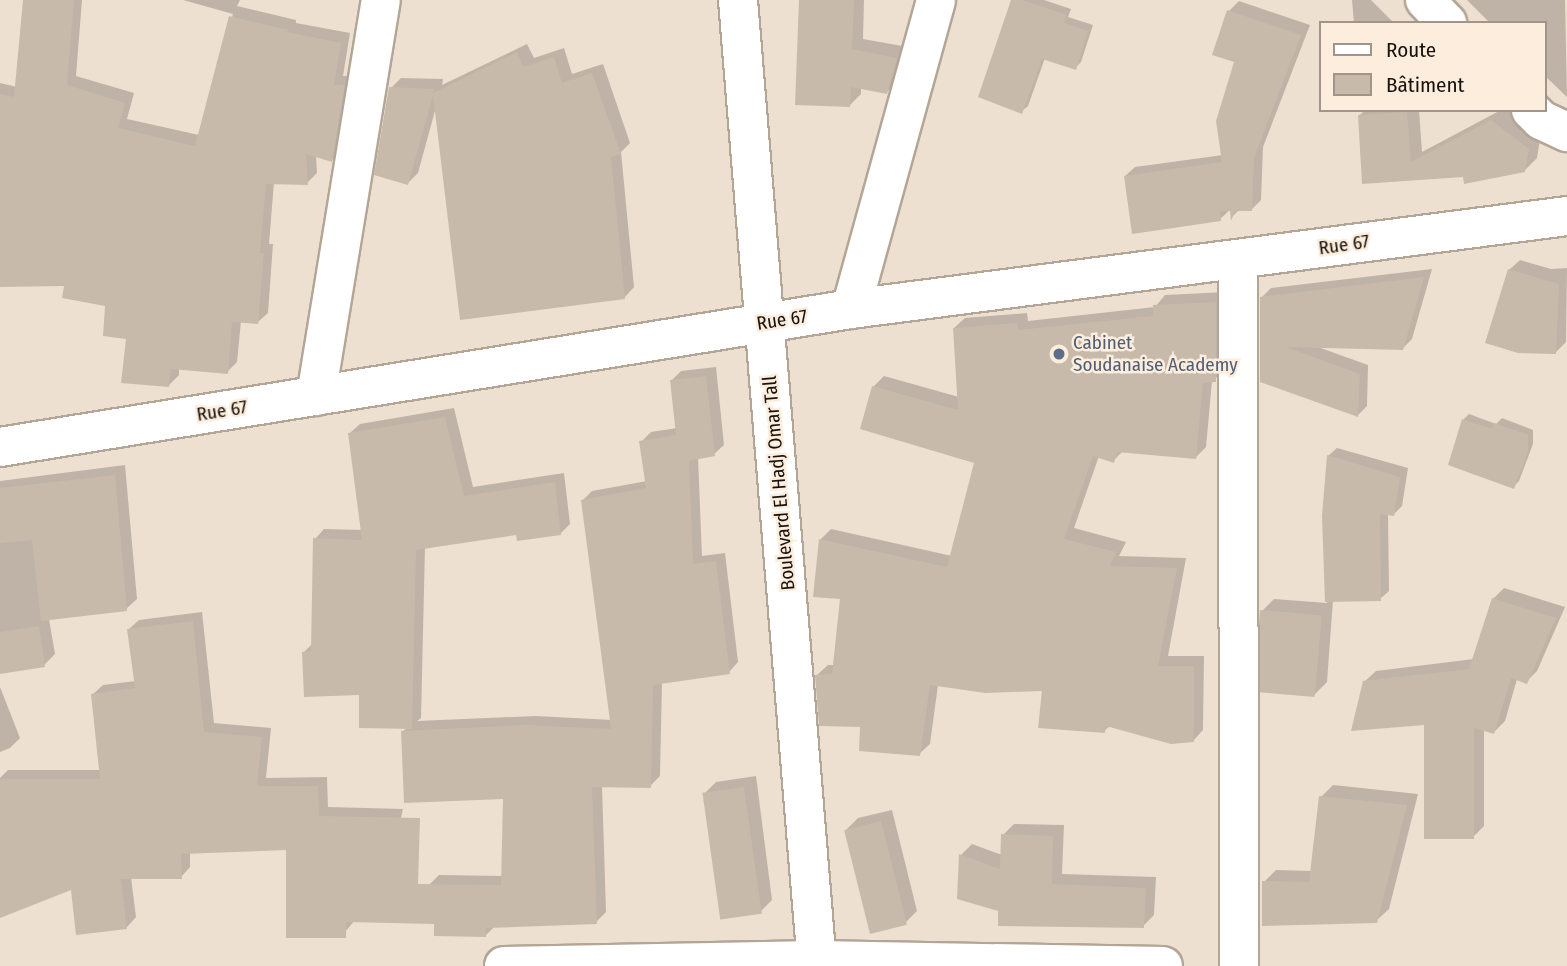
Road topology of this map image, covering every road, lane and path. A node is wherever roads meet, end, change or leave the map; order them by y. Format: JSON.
{"nodes":[{"id":1,"x":381,"y":0,"type":"edge"},
{"id":2,"x":738,"y":0,"type":"edge"},
{"id":3,"x":936,"y":0,"type":"edge"},
{"id":4,"x":1425,"y":0,"type":"edge"},
{"id":5,"x":1445,"y":21,"type":"edge"},
{"id":6,"x":1533,"y":112,"type":"edge"},
{"id":7,"x":1567,"y":132,"type":"edge"},
{"id":8,"x":1567,"y":216,"type":"edge"},
{"id":9,"x":1238,"y":259,"type":"junction"},
{"id":10,"x":851,"y":309,"type":"junction"},
{"id":11,"x":766,"y":323,"type":"junction"},
{"id":12,"x":316,"y":396,"type":"junction"},
{"id":13,"x":0,"y":447,"type":"edge"},
{"id":14,"x":816,"y":963,"type":"edge"},
{"id":15,"x":504,"y":966,"type":"edge"},
{"id":16,"x":1163,"y":966,"type":"edge"},
{"id":17,"x":1238,"y":966,"type":"edge"}],
"edges":[{"from":1,"to":12,"type":"street"},
{"from":2,"to":11,"type":"street","name":"Boulevard El Hadj Omar Tall"},
{"from":3,"to":10,"type":"street"},
{"from":4,"to":5,"type":"street"},
{"from":6,"to":7,"type":"street"},
{"from":8,"to":9,"type":"street","name":"Rue 67"},
{"from":9,"to":10,"type":"street","name":"Rue 67"},
{"from":9,"to":17,"type":"street"},
{"from":10,"to":11,"type":"street","name":"Rue 67"},
{"from":11,"to":12,"type":"street","name":"Rue 67"},
{"from":11,"to":14,"type":"street","name":"Boulevard El Hadj Omar Tall"},
{"from":12,"to":13,"type":"street","name":"Rue 67"},
{"from":14,"to":15,"type":"street"},
{"from":14,"to":16,"type":"street"}]}
